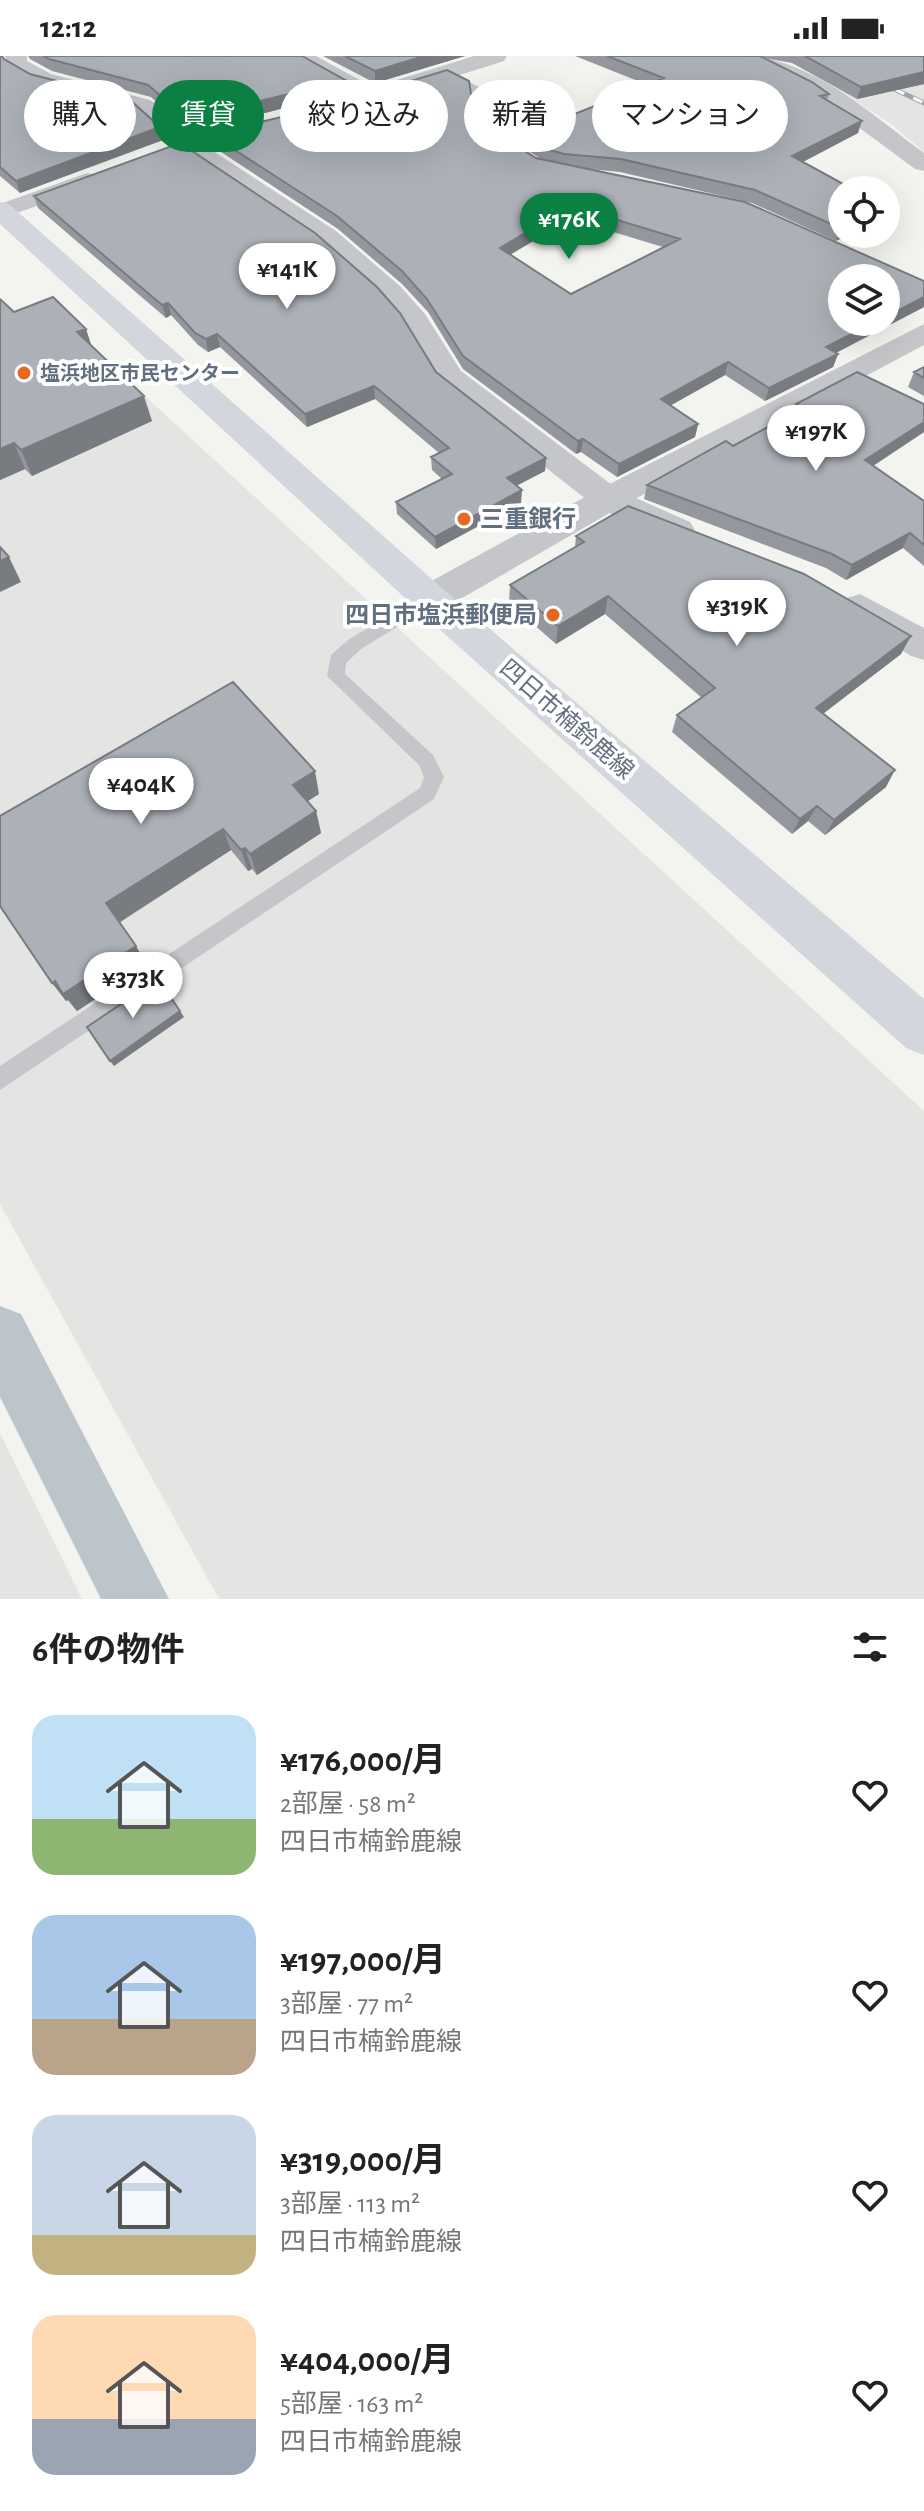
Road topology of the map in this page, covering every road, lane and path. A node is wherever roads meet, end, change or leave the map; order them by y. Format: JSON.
{"nodes":[{"id":1,"x":16,"y":56,"type":"edge"},
{"id":2,"x":299,"y":56,"type":"edge"},
{"id":3,"x":496,"y":56,"type":"edge"},
{"id":4,"x":752,"y":56,"type":"edge"},
{"id":5,"x":445,"y":73,"type":"junction"},
{"id":6,"x":346,"y":80,"type":"edge"},
{"id":7,"x":421,"y":80,"type":"edge"},
{"id":8,"x":464,"y":83,"type":"edge"},
{"id":9,"x":152,"y":114,"type":"edge"},
{"id":10,"x":162,"y":152,"type":"edge"},
{"id":11,"x":199,"y":152,"type":"edge"},
{"id":12,"x":157,"y":154,"type":"edge"},
{"id":13,"x":924,"y":164,"type":"edge"},
{"id":14,"x":114,"y":170,"type":"edge"},
{"id":15,"x":3,"y":216,"type":"edge"},
{"id":16,"x":924,"y":333,"type":"edge"},
{"id":17,"x":850,"y":371,"type":"junction"},
{"id":18,"x":887,"y":390,"type":"edge"},
{"id":19,"x":608,"y":499,"type":"junction"},
{"id":20,"x":710,"y":542,"type":"edge"},
{"id":21,"x":835,"y":592,"type":"edge"},
{"id":22,"x":430,"y":599,"type":"junction"},
{"id":23,"x":924,"y":646,"type":"edge"},
{"id":24,"x":924,"y":1031,"type":"edge"},
{"id":25,"x":0,"y":1079,"type":"edge"}],
"edges":[{"from":1,"to":9,"type":"street"},
{"from":2,"to":6,"type":"street"},
{"from":3,"to":5,"type":"street"},
{"from":4,"to":13,"type":"street"},
{"from":5,"to":7,"type":"street"},
{"from":5,"to":8,"type":"lane"},
{"from":10,"to":12,"type":"street"},
{"from":11,"to":19,"type":"street"},
{"from":14,"to":15,"type":"street"},
{"from":15,"to":22,"type":"main road","name":"四日市楠鈴鹿線"},
{"from":16,"to":17,"type":"street"},
{"from":17,"to":18,"type":"street"},
{"from":17,"to":19,"type":"street"},
{"from":19,"to":20,"type":"street"},
{"from":19,"to":22,"type":"street"},
{"from":21,"to":23,"type":"street"},
{"from":22,"to":24,"type":"main road","name":"四日市楠鈴鹿線"},
{"from":22,"to":25,"type":"lane"}]}
